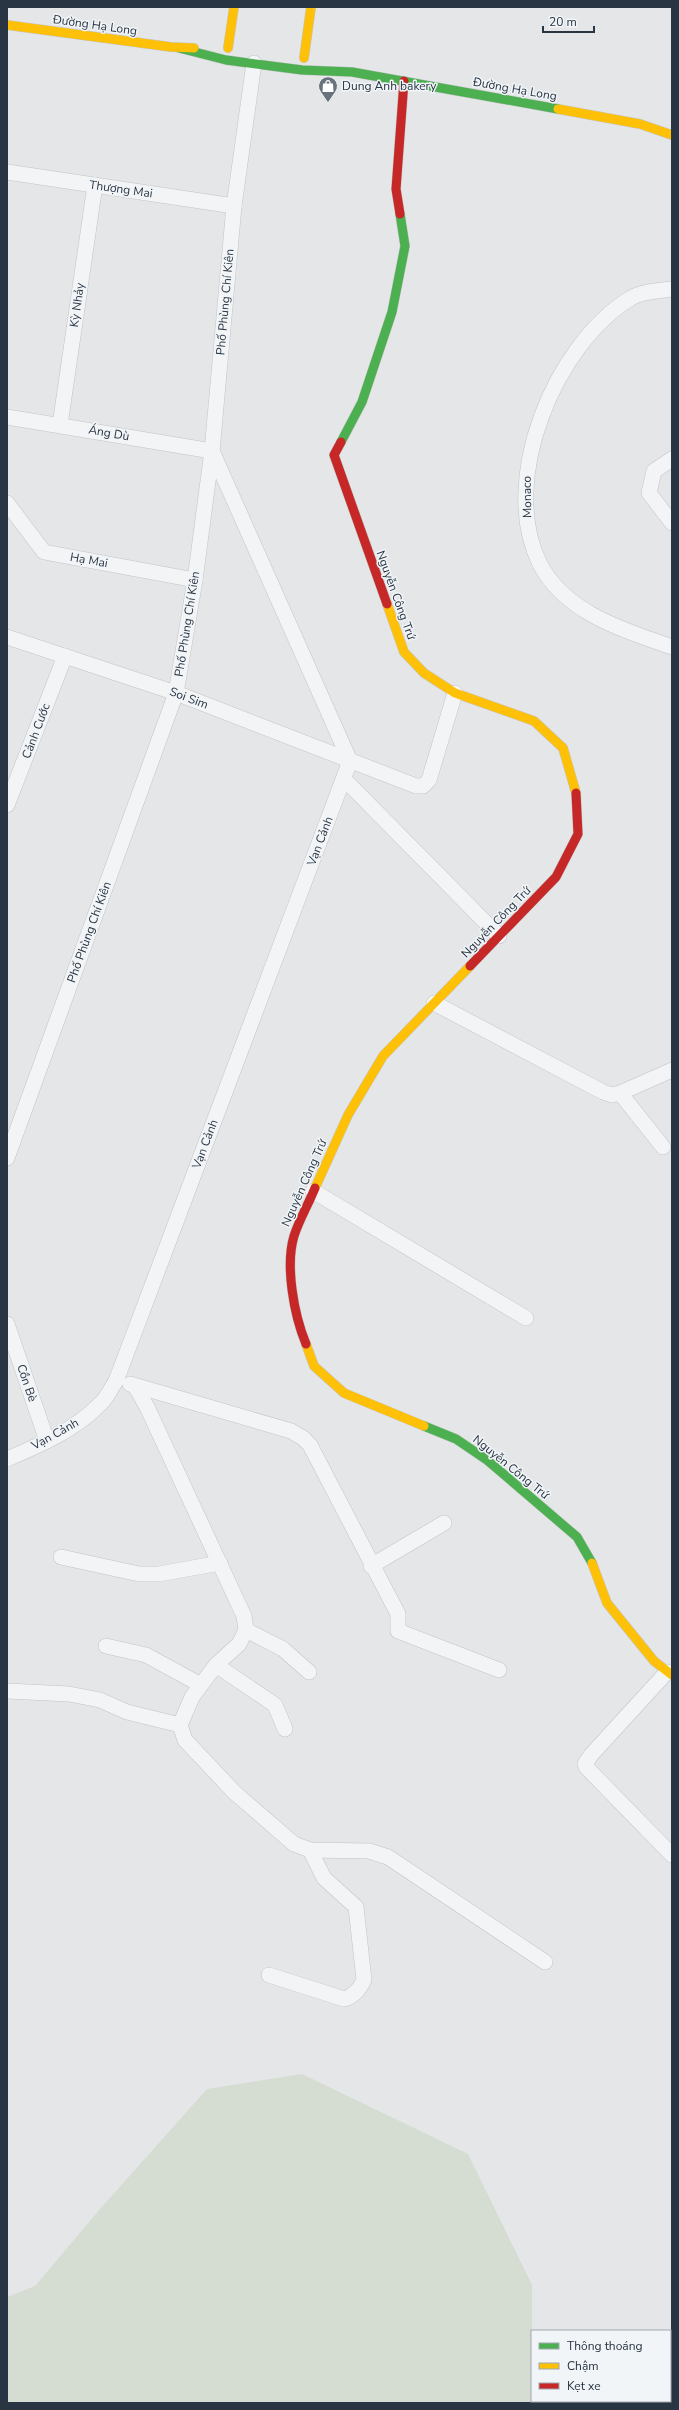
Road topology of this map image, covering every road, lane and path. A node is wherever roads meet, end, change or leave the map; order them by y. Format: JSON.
{"nodes":[{"id":1,"x":234,"y":7,"type":"edge"},
{"id":2,"x":311,"y":7,"type":"edge"},
{"id":3,"x":7,"y":25,"type":"edge"},
{"id":4,"x":179,"y":48,"type":"junction"},
{"id":5,"x":254,"y":63,"type":"junction"},
{"id":6,"x":352,"y":72,"type":"junction"},
{"id":7,"x":404,"y":80,"type":"junction"},
{"id":8,"x":672,"y":135,"type":"edge"},
{"id":9,"x":7,"y":172,"type":"edge"},
{"id":10,"x":94,"y":185,"type":"junction"},
{"id":11,"x":234,"y":206,"type":"junction"},
{"id":12,"x":672,"y":289,"type":"edge"},
{"id":13,"x":7,"y":417,"type":"edge"},
{"id":14,"x":60,"y":425,"type":"junction"},
{"id":15,"x":212,"y":451,"type":"junction"},
{"id":16,"x":672,"y":459,"type":"edge"},
{"id":17,"x":7,"y":502,"type":"edge"},
{"id":18,"x":672,"y":523,"type":"edge"},
{"id":19,"x":195,"y":580,"type":"junction"},
{"id":20,"x":7,"y":637,"type":"edge"},
{"id":21,"x":672,"y":647,"type":"edge"},
{"id":22,"x":65,"y":656,"type":"junction"},
{"id":23,"x":176,"y":693,"type":"junction"},
{"id":24,"x":455,"y":693,"type":"junction"},
{"id":25,"x":350,"y":761,"type":"junction"},
{"id":26,"x":344,"y":779,"type":"junction"},
{"id":27,"x":7,"y":805,"type":"edge"},
{"id":28,"x":499,"y":936,"type":"junction"},
{"id":29,"x":434,"y":1003,"type":"junction"},
{"id":30,"x":672,"y":1070,"type":"edge"},
{"id":31,"x":620,"y":1093,"type":"junction"},
{"id":32,"x":663,"y":1146,"type":"dead end"},
{"id":33,"x":7,"y":1158,"type":"edge"},
{"id":34,"x":313,"y":1191,"type":"junction"},
{"id":35,"x":526,"y":1318,"type":"dead end"},
{"id":36,"x":7,"y":1324,"type":"edge"},
{"id":37,"x":116,"y":1380,"type":"junction"},
{"id":38,"x":135,"y":1386,"type":"junction"},
{"id":39,"x":47,"y":1441,"type":"junction"},
{"id":40,"x":7,"y":1459,"type":"edge"},
{"id":41,"x":444,"y":1523,"type":"dead end"},
{"id":42,"x":61,"y":1557,"type":"dead end"},
{"id":43,"x":220,"y":1563,"type":"junction"},
{"id":44,"x":371,"y":1566,"type":"junction"},
{"id":45,"x":246,"y":1630,"type":"junction"},
{"id":46,"x":106,"y":1646,"type":"dead end"},
{"id":47,"x":216,"y":1665,"type":"junction"},
{"id":48,"x":499,"y":1670,"type":"dead end"},
{"id":49,"x":309,"y":1672,"type":"dead end"},
{"id":50,"x":669,"y":1673,"type":"edge"},
{"id":51,"x":201,"y":1685,"type":"junction"},
{"id":52,"x":7,"y":1691,"type":"edge"},
{"id":53,"x":180,"y":1725,"type":"junction"},
{"id":54,"x":285,"y":1729,"type":"dead end"},
{"id":55,"x":310,"y":1850,"type":"junction"},
{"id":56,"x":672,"y":1854,"type":"edge"},
{"id":57,"x":545,"y":1962,"type":"dead end"},
{"id":58,"x":269,"y":1975,"type":"dead end"}],
"edges":[{"from":1,"to":4,"type":"street","name":"Đường Hạ Long"},
{"from":2,"to":6,"type":"street","name":"Đường Hạ Long"},
{"from":3,"to":4,"type":"street","name":"Đường Hạ Long"},
{"from":4,"to":5,"type":"street","name":"Đường Hạ Long"},
{"from":5,"to":6,"type":"street","name":"Đường Hạ Long"},
{"from":5,"to":11,"type":"street","name":"Phố Phùng Chí Kiên"},
{"from":6,"to":7,"type":"street","name":"Đường Hạ Long"},
{"from":7,"to":8,"type":"street","name":"Đường Hạ Long"},
{"from":7,"to":24,"type":"street","name":"Nguyễn Công Trứ"},
{"from":9,"to":10,"type":"street","name":"Thượng Mai"},
{"from":10,"to":11,"type":"street","name":"Thượng Mai"},
{"from":10,"to":14,"type":"street","name":"Kỳ Nhảy"},
{"from":11,"to":15,"type":"street","name":"Phố Phùng Chí Kiên"},
{"from":12,"to":21,"type":"street","name":"Monaco"},
{"from":13,"to":14,"type":"street","name":"Áng Dù"},
{"from":14,"to":15,"type":"street","name":"Áng Dù"},
{"from":15,"to":19,"type":"street","name":"Phố Phùng Chí Kiên"},
{"from":15,"to":25,"type":"street"},
{"from":16,"to":18,"type":"street"},
{"from":17,"to":19,"type":"street","name":"Hạ Mai"},
{"from":19,"to":23,"type":"street","name":"Phố Phùng Chí Kiên"},
{"from":20,"to":22,"type":"street","name":"Soi Sim"},
{"from":22,"to":23,"type":"street","name":"Soi Sim"},
{"from":22,"to":27,"type":"street","name":"Cảnh Cước"},
{"from":23,"to":25,"type":"street","name":"Soi Sim"},
{"from":23,"to":33,"type":"street","name":"Phố Phùng Chí Kiên"},
{"from":24,"to":25,"type":"street","name":"Soi Sim"},
{"from":24,"to":28,"type":"street","name":"Nguyễn Công Trứ"},
{"from":25,"to":26,"type":"street"},
{"from":26,"to":28,"type":"street"},
{"from":26,"to":37,"type":"street","name":"Vạn Cảnh"},
{"from":28,"to":29,"type":"street","name":"Nguyễn Công Trứ"},
{"from":29,"to":31,"type":"street"},
{"from":29,"to":34,"type":"street","name":"Nguyễn Công Trứ"},
{"from":30,"to":31,"type":"street"},
{"from":31,"to":32,"type":"street"},
{"from":34,"to":35,"type":"street"},
{"from":34,"to":50,"type":"street","name":"Nguyễn Công Trứ"},
{"from":36,"to":39,"type":"street","name":"Cồn Bè"},
{"from":37,"to":38,"type":"street"},
{"from":37,"to":39,"type":"street","name":"Vạn Cảnh"},
{"from":38,"to":43,"type":"street"},
{"from":38,"to":44,"type":"street"},
{"from":39,"to":40,"type":"street","name":"Vạn Cảnh"},
{"from":41,"to":44,"type":"street"},
{"from":42,"to":43,"type":"street"},
{"from":43,"to":45,"type":"street"},
{"from":44,"to":48,"type":"street"},
{"from":45,"to":47,"type":"street"},
{"from":45,"to":49,"type":"street"},
{"from":46,"to":51,"type":"street"},
{"from":47,"to":51,"type":"street"},
{"from":47,"to":54,"type":"street"},
{"from":50,"to":56,"type":"street"},
{"from":51,"to":53,"type":"street"},
{"from":52,"to":53,"type":"street"},
{"from":53,"to":55,"type":"street"},
{"from":55,"to":57,"type":"street"},
{"from":55,"to":58,"type":"street"}]}
